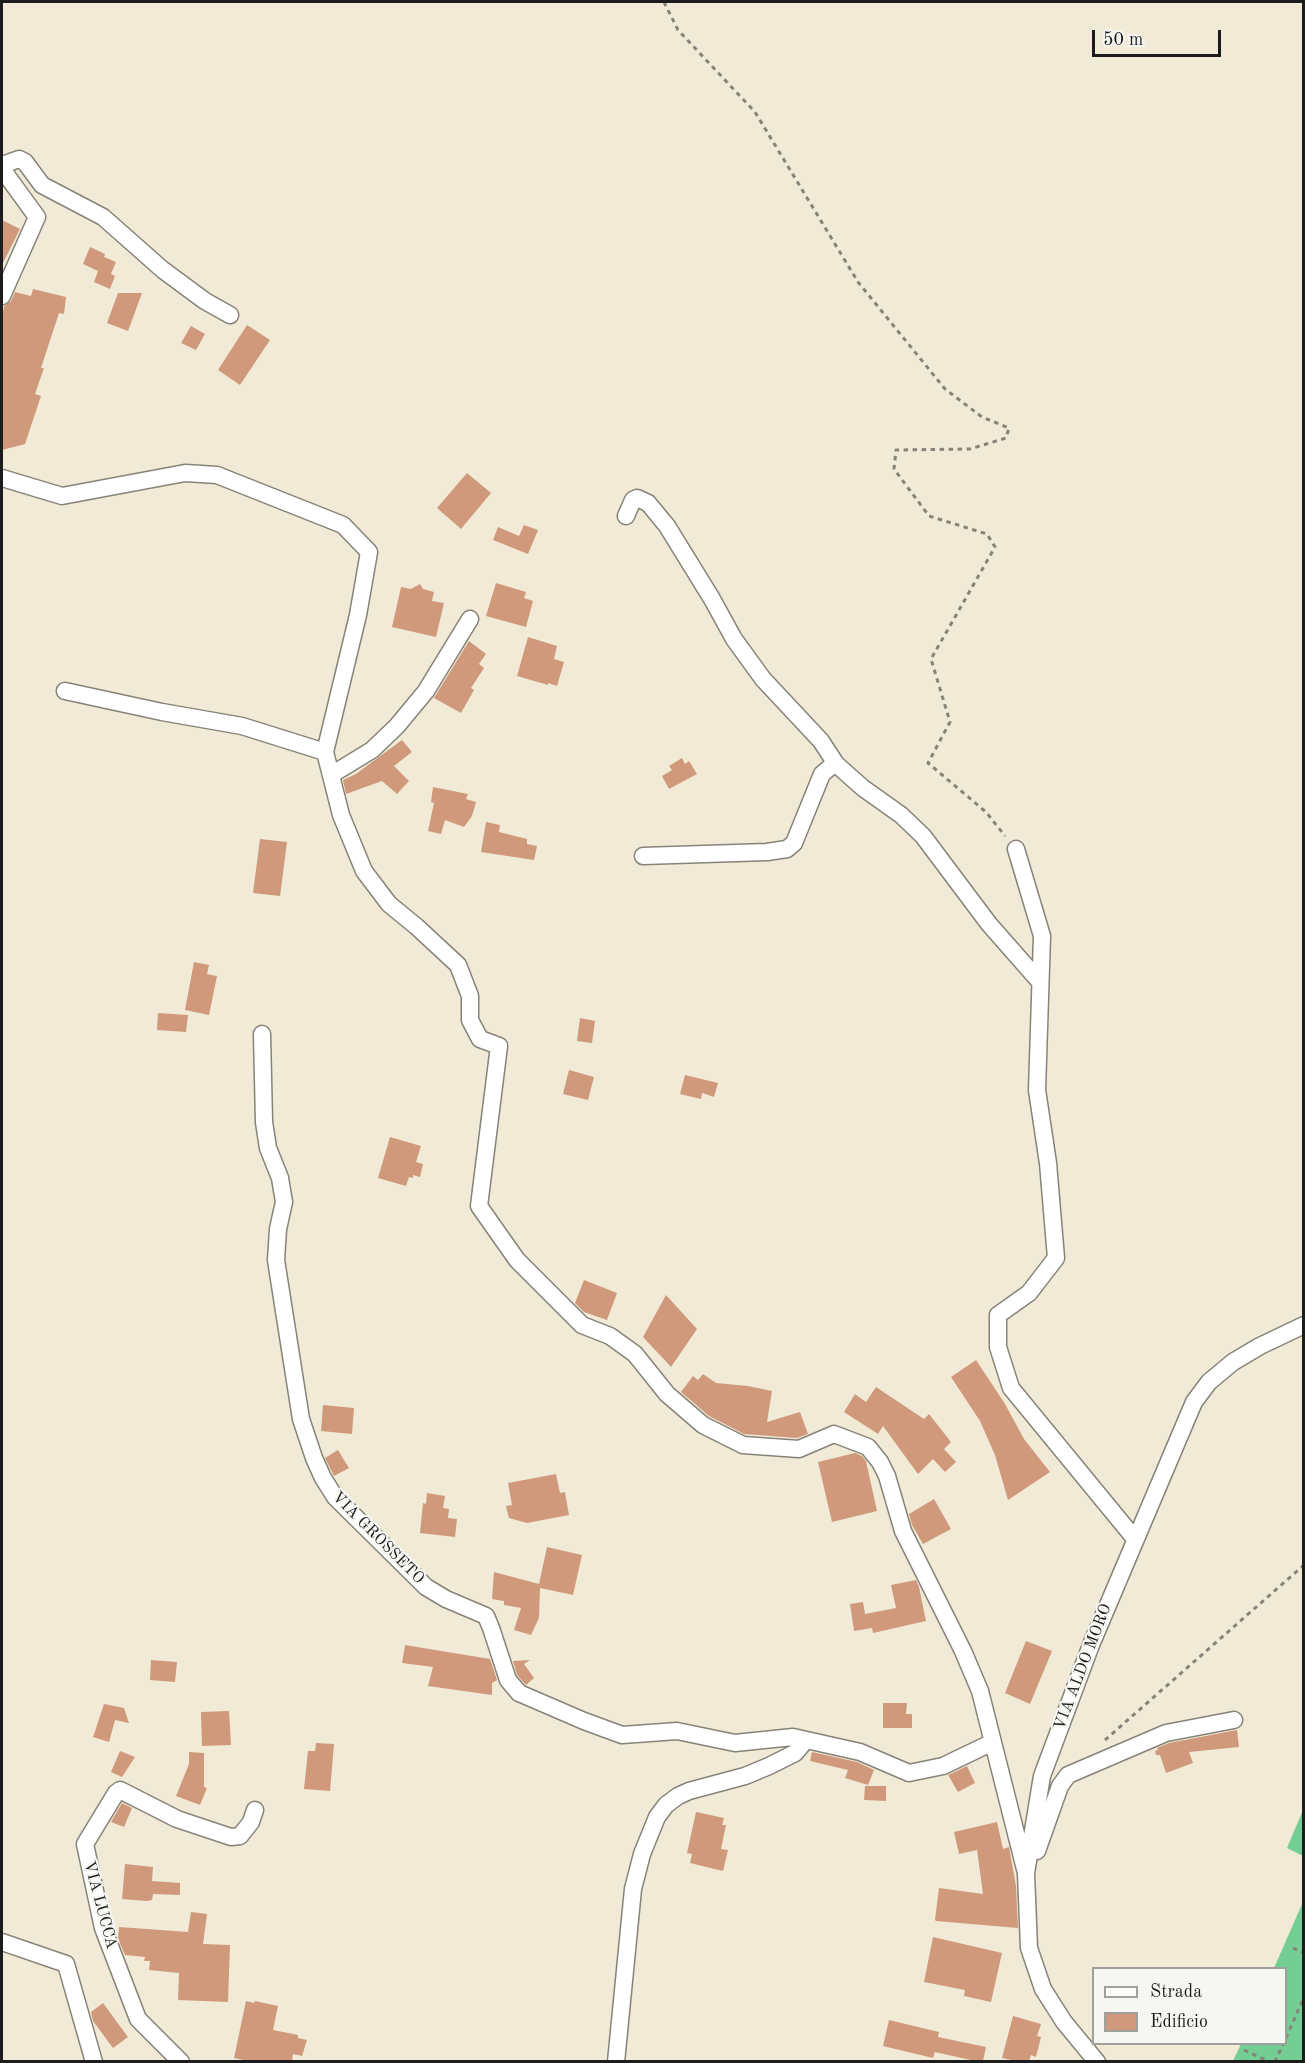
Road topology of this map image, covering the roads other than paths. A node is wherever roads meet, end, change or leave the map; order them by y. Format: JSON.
{"nodes":[{"id":1,"x":2,"y":167,"type":"edge"},
{"id":2,"x":2,"y":296,"type":"edge"},
{"id":3,"x":230,"y":315,"type":"dead end"},
{"id":4,"x":2,"y":478,"type":"edge"},
{"id":5,"x":626,"y":516,"type":"dead end"},
{"id":6,"x":470,"y":619,"type":"dead end"},
{"id":7,"x":64,"y":691,"type":"dead end"},
{"id":8,"x":325,"y":752,"type":"junction"},
{"id":9,"x":835,"y":763,"type":"junction"},
{"id":10,"x":331,"y":775,"type":"junction"},
{"id":11,"x":1016,"y":849,"type":"road end"},
{"id":12,"x":643,"y":856,"type":"dead end"},
{"id":13,"x":1040,"y":982,"type":"junction"},
{"id":14,"x":262,"y":1034,"type":"dead end"},
{"id":15,"x":1304,"y":1324,"type":"edge"},
{"id":16,"x":1135,"y":1539,"type":"junction"},
{"id":17,"x":1234,"y":1720,"type":"dead end"},
{"id":18,"x":806,"y":1740,"type":"junction"},
{"id":19,"x":993,"y":1742,"type":"junction"},
{"id":20,"x":255,"y":1809,"type":"dead end"},
{"id":21,"x":1026,"y":1874,"type":"junction"},
{"id":22,"x":2,"y":1942,"type":"edge"},
{"id":23,"x":94,"y":2061,"type":"edge"},
{"id":24,"x":181,"y":2061,"type":"edge"},
{"id":25,"x":616,"y":2061,"type":"edge"},
{"id":26,"x":1097,"y":2061,"type":"edge"}],
"edges":[{"from":1,"to":2,"type":"street"},
{"from":1,"to":3,"type":"street"},
{"from":4,"to":8,"type":"street"},
{"from":5,"to":9,"type":"street"},
{"from":6,"to":10,"type":"street"},
{"from":7,"to":8,"type":"street"},
{"from":8,"to":10,"type":"street"},
{"from":9,"to":12,"type":"street"},
{"from":9,"to":13,"type":"street"},
{"from":10,"to":19,"type":"street"},
{"from":11,"to":13,"type":"street"},
{"from":13,"to":16,"type":"street"},
{"from":14,"to":18,"type":"street","name":"VIA GROSSETO"},
{"from":15,"to":16,"type":"street","name":"VIA ALDO MORO"},
{"from":16,"to":21,"type":"street","name":"VIA ALDO MORO"},
{"from":17,"to":21,"type":"street"},
{"from":18,"to":19,"type":"street","name":"VIA GROSSETO"},
{"from":18,"to":25,"type":"street"},
{"from":19,"to":21,"type":"street"},
{"from":20,"to":24,"type":"street","name":"VIA LUCCA"},
{"from":21,"to":26,"type":"street","name":"VIA ALDO MORO"},
{"from":22,"to":23,"type":"street"}]}
